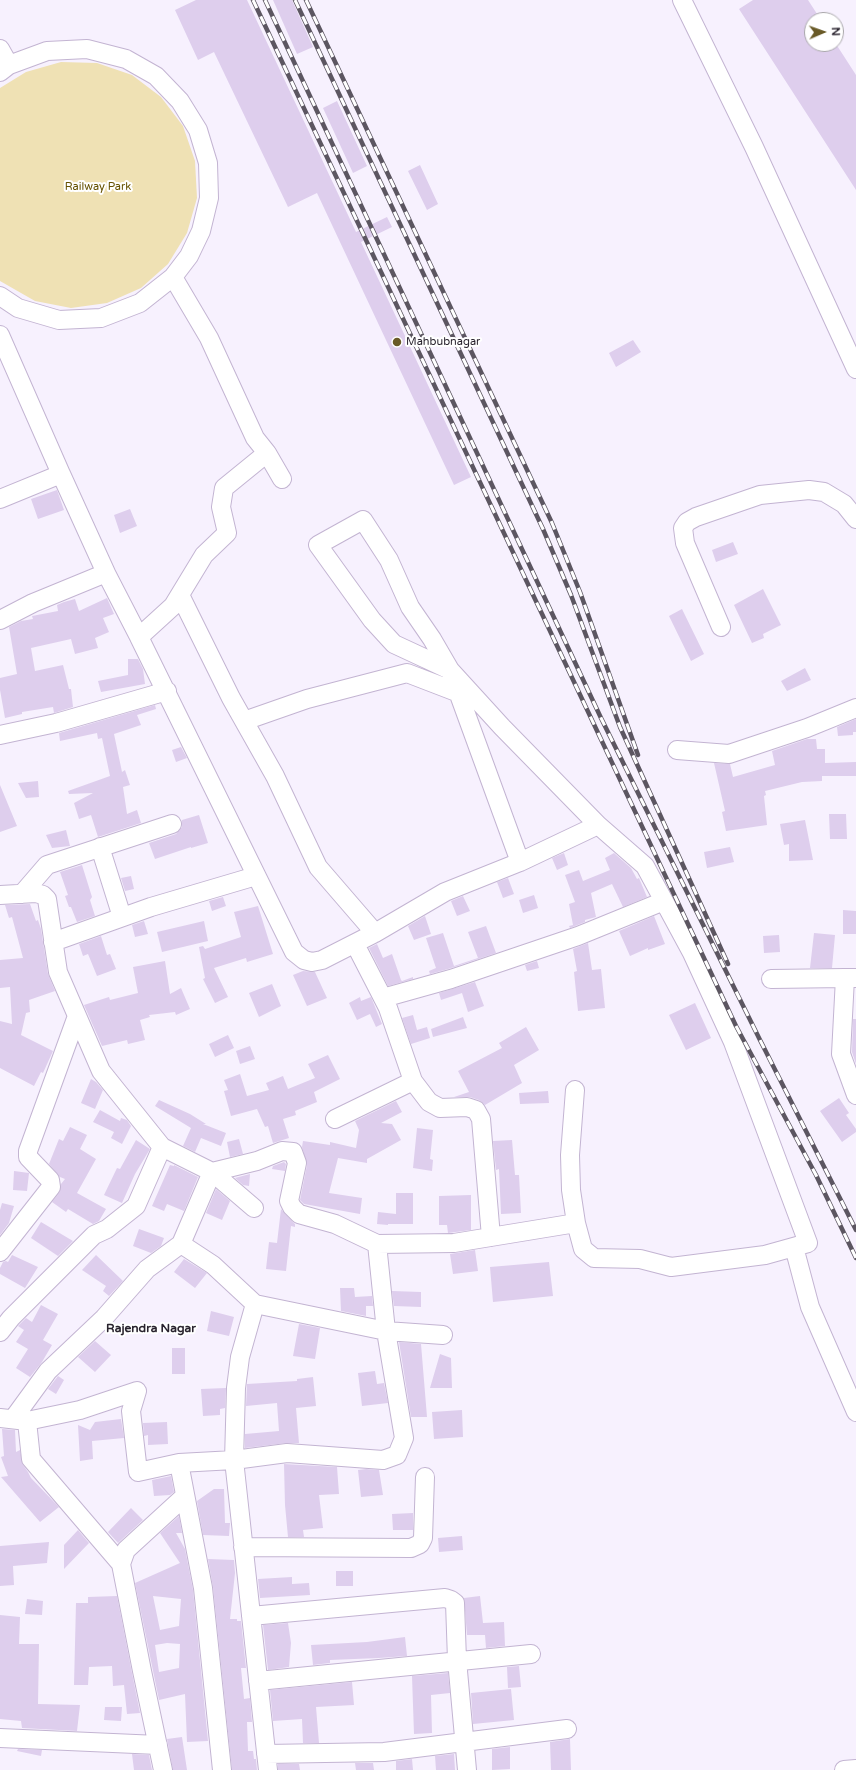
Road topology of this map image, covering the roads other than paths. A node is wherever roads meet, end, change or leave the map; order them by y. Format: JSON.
{"nodes":[{"id":1,"x":682,"y":0,"type":"edge"},
{"id":2,"x":0,"y":49,"type":"edge"},
{"id":3,"x":5,"y":69,"type":"edge"},
{"id":4,"x":173,"y":277,"type":"junction"},
{"id":5,"x":0,"y":296,"type":"edge"},
{"id":6,"x":0,"y":335,"type":"edge"},
{"id":7,"x":856,"y":369,"type":"edge"},
{"id":8,"x":267,"y":453,"type":"junction"},
{"id":9,"x":61,"y":474,"type":"junction"},
{"id":10,"x":282,"y":478,"type":"dead end"},
{"id":11,"x":0,"y":499,"type":"edge"},
{"id":12,"x":856,"y":519,"type":"edge"},
{"id":13,"x":106,"y":573,"type":"junction"},
{"id":14,"x":180,"y":595,"type":"junction"},
{"id":15,"x":0,"y":620,"type":"edge"},
{"id":16,"x":721,"y":627,"type":"dead end"},
{"id":17,"x":139,"y":637,"type":"junction"},
{"id":18,"x":450,"y":670,"type":"junction"},
{"id":19,"x":167,"y":691,"type":"junction"},
{"id":20,"x":459,"y":693,"type":"junction"},
{"id":21,"x":856,"y":708,"type":"edge"},
{"id":22,"x":244,"y":721,"type":"junction"},
{"id":23,"x":0,"y":735,"type":"edge"},
{"id":24,"x":677,"y":750,"type":"dead end"},
{"id":25,"x":172,"y":824,"type":"dead end"},
{"id":26,"x":598,"y":825,"type":"junction"},
{"id":27,"x":100,"y":847,"type":"junction"},
{"id":28,"x":520,"y":862,"type":"junction"},
{"id":29,"x":256,"y":876,"type":"junction"},
{"id":30,"x":22,"y":894,"type":"junction"},
{"id":31,"x":0,"y":895,"type":"edge"},
{"id":32,"x":664,"y":901,"type":"junction"},
{"id":33,"x":122,"y":917,"type":"junction"},
{"id":34,"x":375,"y":933,"type":"junction"},
{"id":35,"x":53,"y":942,"type":"junction"},
{"id":36,"x":355,"y":944,"type":"junction"},
{"id":37,"x":851,"y":978,"type":"edge"},
{"id":38,"x":771,"y":979,"type":"dead end"},
{"id":39,"x":383,"y":998,"type":"junction"},
{"id":40,"x":77,"y":1016,"type":"junction"},
{"id":41,"x":413,"y":1081,"type":"junction"},
{"id":42,"x":575,"y":1090,"type":"dead end"},
{"id":43,"x":856,"y":1095,"type":"edge"},
{"id":44,"x":335,"y":1119,"type":"dead end"},
{"id":45,"x":162,"y":1147,"type":"junction"},
{"id":46,"x":212,"y":1172,"type":"junction"},
{"id":47,"x":254,"y":1208,"type":"dead end"},
{"id":48,"x":576,"y":1223,"type":"junction"},
{"id":49,"x":491,"y":1237,"type":"junction"},
{"id":50,"x":181,"y":1244,"type":"junction"},
{"id":51,"x":377,"y":1244,"type":"junction"},
{"id":52,"x":794,"y":1247,"type":"junction"},
{"id":53,"x":0,"y":1252,"type":"edge"},
{"id":54,"x":255,"y":1304,"type":"junction"},
{"id":55,"x":386,"y":1331,"type":"junction"},
{"id":56,"x":0,"y":1332,"type":"edge"},
{"id":57,"x":443,"y":1335,"type":"dead end"},
{"id":58,"x":856,"y":1412,"type":"edge"},
{"id":59,"x":13,"y":1420,"type":"edge"},
{"id":60,"x":234,"y":1460,"type":"junction"},
{"id":61,"x":179,"y":1463,"type":"junction"},
{"id":62,"x":425,"y":1477,"type":"dead end"},
{"id":63,"x":185,"y":1496,"type":"junction"},
{"id":64,"x":243,"y":1547,"type":"junction"},
{"id":65,"x":121,"y":1564,"type":"junction"},
{"id":66,"x":251,"y":1616,"type":"junction"},
{"id":67,"x":532,"y":1654,"type":"dead end"},
{"id":68,"x":457,"y":1660,"type":"junction"},
{"id":69,"x":258,"y":1681,"type":"junction"},
{"id":70,"x":567,"y":1729,"type":"dead end"},
{"id":71,"x":0,"y":1738,"type":"edge"},
{"id":72,"x":466,"y":1742,"type":"junction"},
{"id":73,"x":158,"y":1745,"type":"junction"},
{"id":74,"x":267,"y":1762,"type":"edge"},
{"id":75,"x":856,"y":1768,"type":"edge"},
{"id":76,"x":163,"y":1770,"type":"edge"},
{"id":77,"x":222,"y":1770,"type":"edge"},
{"id":78,"x":467,"y":1770,"type":"edge"},
{"id":79,"x":844,"y":1770,"type":"edge"}],
"edges":[{"from":1,"to":7,"type":"street"},
{"from":2,"to":3,"type":"street"},
{"from":3,"to":4,"type":"street"},
{"from":4,"to":5,"type":"street"},
{"from":4,"to":8,"type":"street"},
{"from":6,"to":9,"type":"street"},
{"from":8,"to":10,"type":"street"},
{"from":8,"to":14,"type":"street"},
{"from":9,"to":11,"type":"street"},
{"from":9,"to":13,"type":"street"},
{"from":12,"to":16,"type":"street"},
{"from":13,"to":15,"type":"street"},
{"from":13,"to":17,"type":"street"},
{"from":14,"to":17,"type":"street"},
{"from":14,"to":22,"type":"street"},
{"from":17,"to":19,"type":"street"},
{"from":18,"to":18,"type":"street"},
{"from":18,"to":20,"type":"street"},
{"from":18,"to":26,"type":"street"},
{"from":19,"to":23,"type":"street"},
{"from":19,"to":29,"type":"street"},
{"from":20,"to":22,"type":"street"},
{"from":20,"to":28,"type":"street"},
{"from":21,"to":24,"type":"street"},
{"from":22,"to":34,"type":"street"},
{"from":25,"to":27,"type":"street"},
{"from":26,"to":28,"type":"street"},
{"from":26,"to":32,"type":"street"},
{"from":27,"to":30,"type":"street"},
{"from":27,"to":33,"type":"street"},
{"from":28,"to":34,"type":"street"},
{"from":29,"to":33,"type":"street"},
{"from":29,"to":36,"type":"street"},
{"from":30,"to":31,"type":"street"},
{"from":30,"to":35,"type":"street"},
{"from":32,"to":39,"type":"street"},
{"from":32,"to":52,"type":"street"},
{"from":33,"to":35,"type":"street"},
{"from":34,"to":36,"type":"street"},
{"from":35,"to":40,"type":"street"},
{"from":36,"to":39,"type":"street"},
{"from":37,"to":38,"type":"street"},
{"from":37,"to":43,"type":"street"},
{"from":39,"to":41,"type":"street"},
{"from":40,"to":45,"type":"street"},
{"from":40,"to":53,"type":"street"},
{"from":41,"to":44,"type":"street"},
{"from":41,"to":49,"type":"street"},
{"from":42,"to":48,"type":"street"},
{"from":45,"to":46,"type":"street"},
{"from":45,"to":56,"type":"street"},
{"from":46,"to":47,"type":"street"},
{"from":46,"to":50,"type":"street"},
{"from":46,"to":51,"type":"street"},
{"from":48,"to":49,"type":"street"},
{"from":48,"to":52,"type":"street"},
{"from":49,"to":51,"type":"street"},
{"from":50,"to":54,"type":"street"},
{"from":50,"to":59,"type":"street"},
{"from":51,"to":55,"type":"street"},
{"from":52,"to":58,"type":"street"},
{"from":54,"to":55,"type":"street"},
{"from":54,"to":60,"type":"street"},
{"from":55,"to":57,"type":"street"},
{"from":55,"to":60,"type":"street"},
{"from":59,"to":61,"type":"street"},
{"from":59,"to":65,"type":"street"},
{"from":60,"to":61,"type":"street"},
{"from":60,"to":64,"type":"street"},
{"from":61,"to":63,"type":"street"},
{"from":62,"to":64,"type":"street"},
{"from":63,"to":65,"type":"street"},
{"from":63,"to":77,"type":"street"},
{"from":64,"to":66,"type":"street"},
{"from":65,"to":73,"type":"street"},
{"from":66,"to":68,"type":"street"},
{"from":66,"to":69,"type":"street"},
{"from":67,"to":68,"type":"street"},
{"from":68,"to":69,"type":"street"},
{"from":68,"to":72,"type":"street"},
{"from":69,"to":74,"type":"street"},
{"from":70,"to":72,"type":"street"},
{"from":71,"to":73,"type":"street"},
{"from":72,"to":74,"type":"street"},
{"from":72,"to":78,"type":"street"},
{"from":73,"to":76,"type":"street"},
{"from":75,"to":79,"type":"street"}]}
